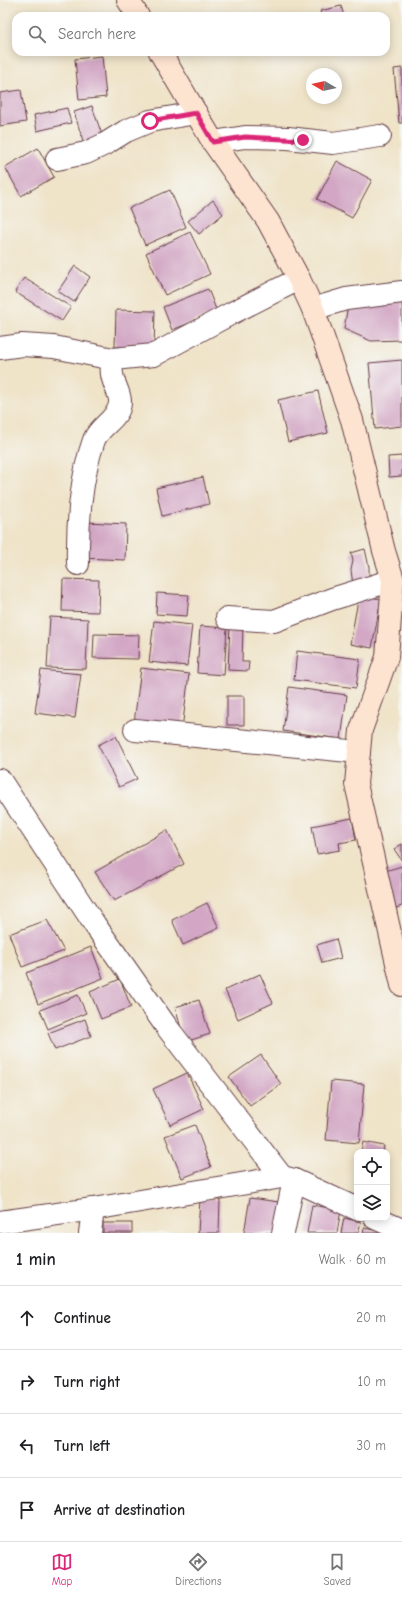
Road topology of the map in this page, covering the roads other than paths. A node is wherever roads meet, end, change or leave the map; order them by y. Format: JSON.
{"nodes":[{"id":1,"x":128,"y":0,"type":"edge"},
{"id":2,"x":136,"y":12,"type":"edge"},
{"id":3,"x":162,"y":56,"type":"edge"},
{"id":4,"x":196,"y":113,"type":"junction"},
{"id":5,"x":380,"y":136,"type":"dead end"},
{"id":6,"x":213,"y":142,"type":"junction"},
{"id":7,"x":57,"y":159,"type":"dead end"},
{"id":8,"x":299,"y":279,"type":"junction"},
{"id":9,"x":402,"y":292,"type":"edge"},
{"id":10,"x":313,"y":309,"type":"junction"},
{"id":11,"x":0,"y":348,"type":"edge"},
{"id":12,"x":113,"y":359,"type":"junction"},
{"id":13,"x":78,"y":564,"type":"dead end"},
{"id":14,"x":393,"y":580,"type":"junction"},
{"id":15,"x":227,"y":618,"type":"dead end"},
{"id":16,"x":135,"y":730,"type":"dead end"},
{"id":17,"x":359,"y":752,"type":"junction"},
{"id":18,"x":0,"y":780,"type":"edge"},
{"id":19,"x":402,"y":985,"type":"edge"},
{"id":20,"x":288,"y":1178,"type":"junction"},
{"id":21,"x":354,"y":1208,"type":"edge"},
{"id":22,"x":93,"y":1209,"type":"junction"},
{"id":23,"x":382,"y":1221,"type":"edge"},
{"id":24,"x":0,"y":1222,"type":"edge"},
{"id":25,"x":402,"y":1230,"type":"edge"},
{"id":26,"x":90,"y":1233,"type":"edge"},
{"id":27,"x":283,"y":1233,"type":"edge"}],
"edges":[{"from":1,"to":2,"type":"street"},
{"from":3,"to":4,"type":"street"},
{"from":4,"to":6,"type":"street"},
{"from":4,"to":7,"type":"street"},
{"from":5,"to":6,"type":"street"},
{"from":6,"to":8,"type":"street"},
{"from":8,"to":10,"type":"street"},
{"from":8,"to":12,"type":"street"},
{"from":9,"to":10,"type":"street"},
{"from":10,"to":14,"type":"street"},
{"from":11,"to":12,"type":"street"},
{"from":12,"to":13,"type":"street"},
{"from":14,"to":15,"type":"street"},
{"from":14,"to":17,"type":"street"},
{"from":16,"to":17,"type":"street"},
{"from":17,"to":19,"type":"street"},
{"from":18,"to":20,"type":"street"},
{"from":20,"to":21,"type":"street"},
{"from":20,"to":22,"type":"street"},
{"from":20,"to":27,"type":"street"},
{"from":22,"to":24,"type":"street"},
{"from":22,"to":26,"type":"street"},
{"from":23,"to":25,"type":"street"}]}
